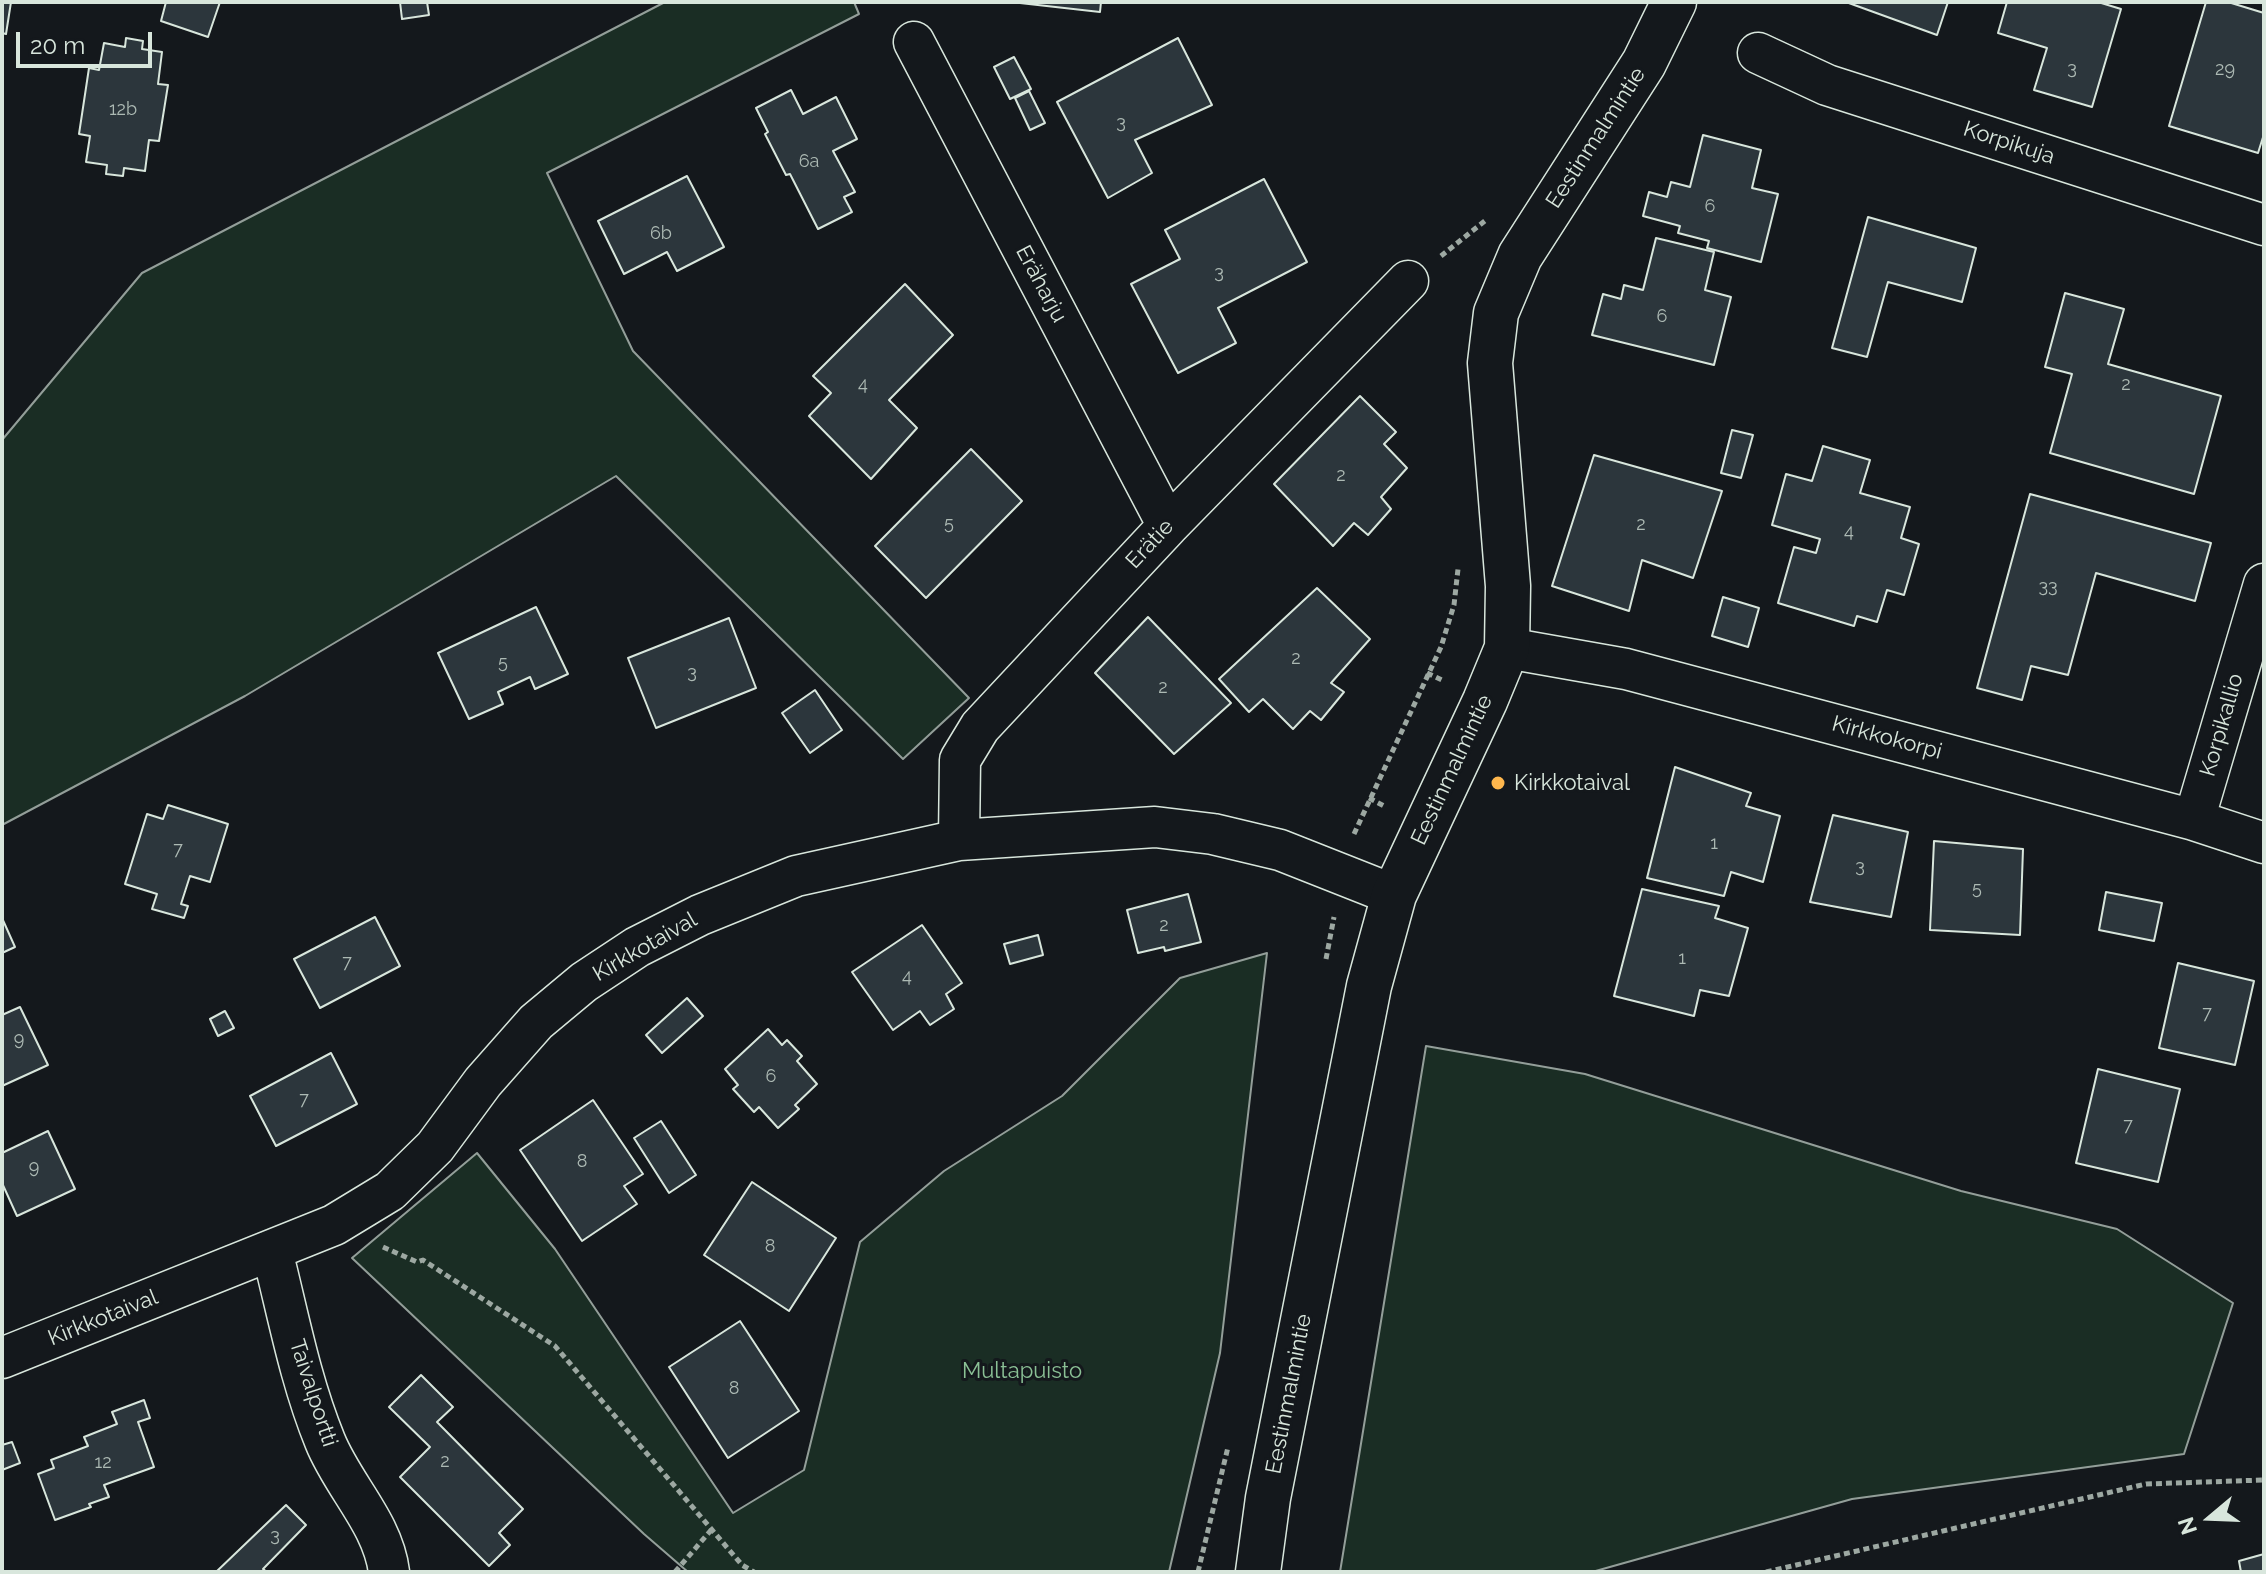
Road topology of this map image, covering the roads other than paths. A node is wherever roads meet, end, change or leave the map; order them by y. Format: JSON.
{"nodes":[{"id":1,"x":1674,"y":2,"type":"edge"},
{"id":2,"x":914,"y":42,"type":"dead end"},
{"id":3,"x":1758,"y":53,"type":"dead end"},
{"id":4,"x":2264,"y":225,"type":"edge"},
{"id":5,"x":1408,"y":281,"type":"road end"},
{"id":6,"x":1168,"y":526,"type":"junction"},
{"id":7,"x":2264,"y":584,"type":"edge"},
{"id":8,"x":1507,"y":648,"type":"junction"},
{"id":9,"x":2194,"y":820,"type":"junction"},
{"id":10,"x":959,"y":840,"type":"junction"},
{"id":11,"x":2264,"y":843,"type":"edge"},
{"id":12,"x":1394,"y":895,"type":"junction"},
{"id":13,"x":272,"y":1251,"type":"junction"},
{"id":14,"x":2,"y":1358,"type":"edge"},
{"id":15,"x":389,"y":1572,"type":"edge"},
{"id":16,"x":1258,"y":1572,"type":"edge"}],
"edges":[{"from":1,"to":8,"type":"street","name":"Eestinmalmintie"},
{"from":2,"to":6,"type":"street","name":"Eräharju"},
{"from":3,"to":4,"type":"street","name":"Korpikuja"},
{"from":5,"to":6,"type":"street","name":"Erätie"},
{"from":6,"to":10,"type":"street","name":"Erätie"},
{"from":7,"to":9,"type":"street","name":"Korpikallio"},
{"from":8,"to":9,"type":"street","name":"Kirkkokorpi"},
{"from":8,"to":12,"type":"street","name":"Eestinmalmintie"},
{"from":9,"to":11,"type":"street","name":"Kirkkokorpi"},
{"from":10,"to":12,"type":"street","name":"Kirkkotaival"},
{"from":10,"to":13,"type":"street","name":"Kirkkotaival"},
{"from":12,"to":16,"type":"street","name":"Eestinmalmintie"},
{"from":13,"to":14,"type":"street","name":"Kirkkotaival"},
{"from":13,"to":15,"type":"street","name":"Taivalportti"}]}
